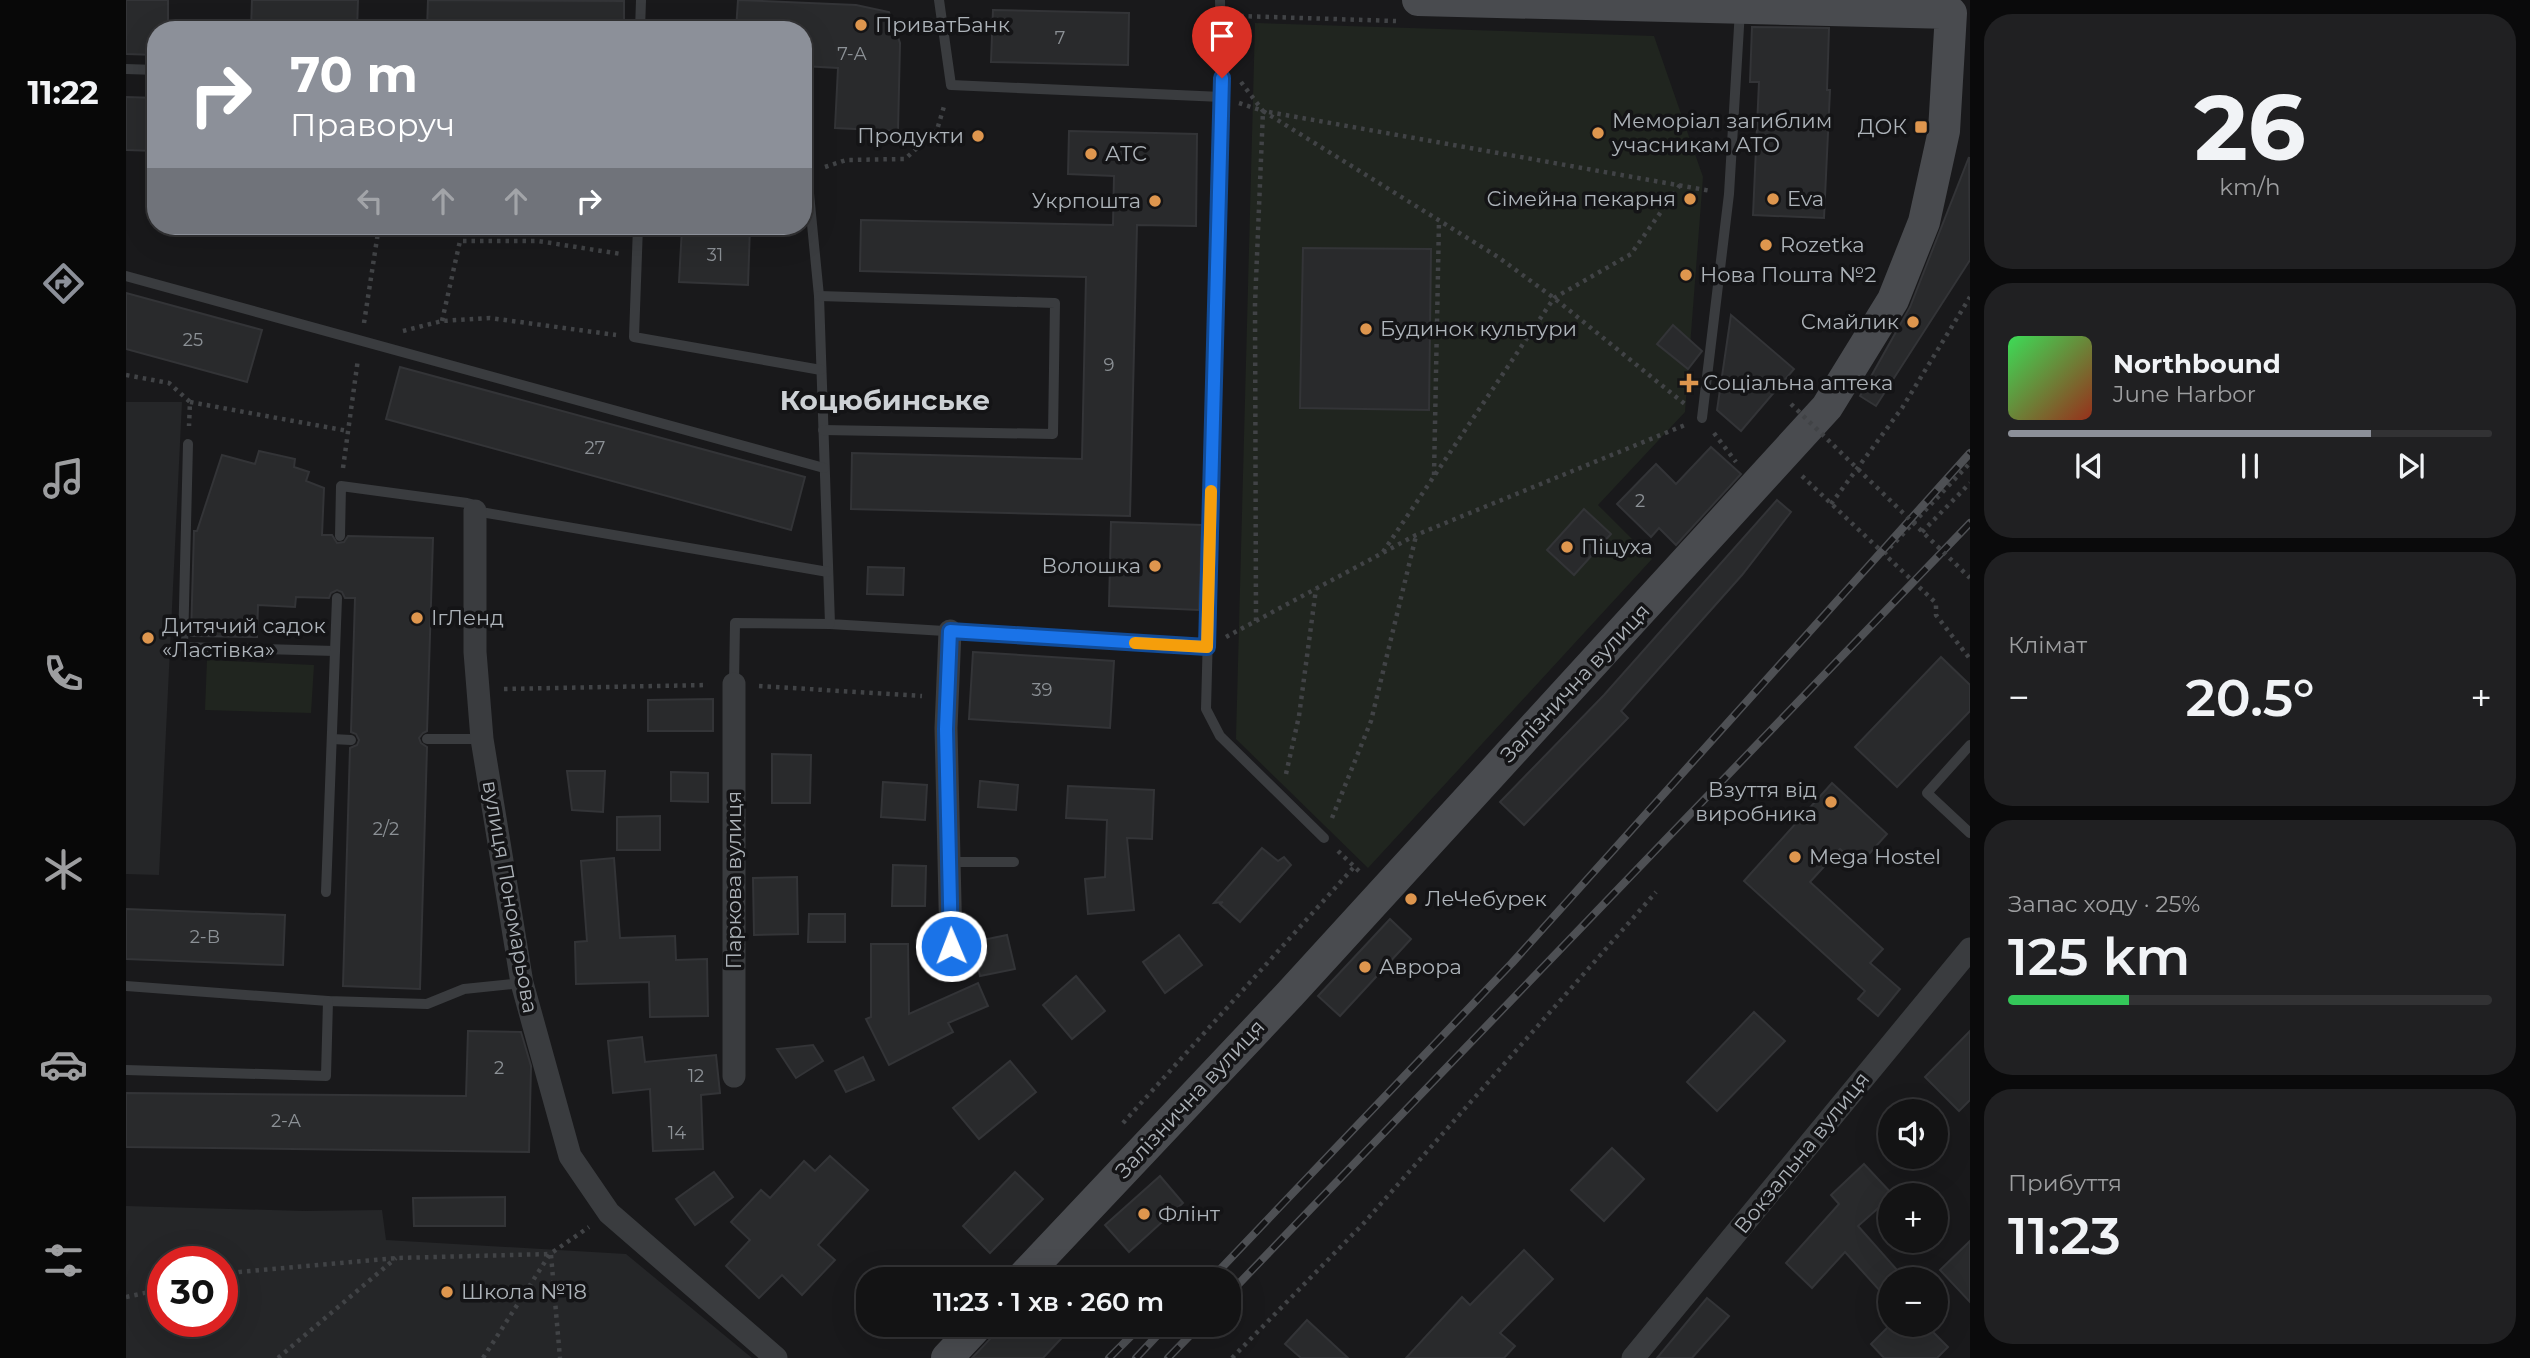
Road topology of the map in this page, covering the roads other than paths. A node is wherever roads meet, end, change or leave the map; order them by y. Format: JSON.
{"nodes":[{"id":1,"x":641,"y":0,"type":"edge"},
{"id":2,"x":939,"y":0,"type":"edge"},
{"id":3,"x":1220,"y":0,"type":"edge"},
{"id":4,"x":1418,"y":0,"type":"edge"},
{"id":5,"x":1740,"y":8,"type":"junction"},
{"id":6,"x":1960,"y":13,"type":"edge"},
{"id":7,"x":640,"y":21,"type":"edge"},
{"id":8,"x":126,"y":69,"type":"edge"},
{"id":9,"x":147,"y":70,"type":"edge"},
{"id":10,"x":1222,"y":97,"type":"junction"},
{"id":11,"x":812,"y":224,"type":"edge"},
{"id":12,"x":638,"y":235,"type":"edge"},
{"id":13,"x":126,"y":276,"type":"edge"},
{"id":14,"x":819,"y":296,"type":"junction"},
{"id":15,"x":821,"y":370,"type":"junction"},
{"id":16,"x":1702,"y":418,"type":"road end"},
{"id":17,"x":823,"y":430,"type":"junction"},
{"id":18,"x":188,"y":444,"type":"road end"},
{"id":19,"x":824,"y":468,"type":"junction"},
{"id":20,"x":475,"y":511,"type":"junction"},
{"id":21,"x":340,"y":536,"type":"dead end"},
{"id":22,"x":828,"y":572,"type":"junction"},
{"id":23,"x":337,"y":598,"type":"dead end"},
{"id":24,"x":830,"y":624,"type":"junction"},
{"id":25,"x":950,"y":631,"type":"junction"},
{"id":26,"x":1207,"y":647,"type":"junction"},
{"id":27,"x":335,"y":651,"type":"junction"},
{"id":28,"x":734,"y":684,"type":"joint"},
{"id":29,"x":332,"y":739,"type":"junction"},
{"id":30,"x":427,"y":739,"type":"dead end"},
{"id":31,"x":482,"y":739,"type":"junction"},
{"id":32,"x":351,"y":740,"type":"dead end"},
{"id":33,"x":1970,"y":746,"type":"edge"},
{"id":34,"x":1970,"y":833,"type":"edge"},
{"id":35,"x":1324,"y":838,"type":"road end"},
{"id":36,"x":949,"y":862,"type":"junction"},
{"id":37,"x":1014,"y":862,"type":"dead end"},
{"id":38,"x":326,"y":892,"type":"dead end"},
{"id":39,"x":951,"y":946,"type":"dead end"},
{"id":40,"x":1970,"y":949,"type":"edge"},
{"id":41,"x":522,"y":983,"type":"junction"},
{"id":42,"x":126,"y":986,"type":"edge"},
{"id":43,"x":328,"y":1001,"type":"junction"},
{"id":44,"x":126,"y":1070,"type":"edge"},
{"id":45,"x":734,"y":1076,"type":"dead end"},
{"id":46,"x":1013,"y":1267,"type":"edge"},
{"id":47,"x":967,"y":1337,"type":"edge"},
{"id":48,"x":776,"y":1358,"type":"edge"},
{"id":49,"x":947,"y":1358,"type":"edge"},
{"id":50,"x":1633,"y":1358,"type":"edge"}],
"edges":[{"from":1,"to":7,"type":"lane"},
{"from":2,"to":10,"type":"lane"},
{"from":3,"to":10,"type":"lane"},
{"from":4,"to":5,"type":"street"},
{"from":5,"to":6,"type":"street"},
{"from":5,"to":16,"type":"lane"},
{"from":6,"to":46,"type":"street","name":"Залізнична вулиця"},
{"from":8,"to":9,"type":"lane"},
{"from":10,"to":26,"type":"lane"},
{"from":11,"to":14,"type":"lane"},
{"from":12,"to":15,"type":"lane"},
{"from":13,"to":19,"type":"lane"},
{"from":14,"to":15,"type":"lane"},
{"from":14,"to":17,"type":"lane"},
{"from":15,"to":17,"type":"lane"},
{"from":17,"to":19,"type":"lane"},
{"from":18,"to":27,"type":"lane"},
{"from":19,"to":22,"type":"lane"},
{"from":20,"to":21,"type":"lane"},
{"from":20,"to":22,"type":"lane"},
{"from":20,"to":31,"type":"street","name":"вулиця Пономарьова"},
{"from":22,"to":24,"type":"lane"},
{"from":23,"to":27,"type":"lane"},
{"from":24,"to":25,"type":"lane"},
{"from":24,"to":28,"type":"lane"},
{"from":25,"to":26,"type":"lane"},
{"from":25,"to":36,"type":"street"},
{"from":26,"to":35,"type":"lane"},
{"from":27,"to":29,"type":"lane"},
{"from":28,"to":45,"type":"street","name":"Паркова вулиця"},
{"from":29,"to":32,"type":"lane"},
{"from":29,"to":38,"type":"lane"},
{"from":30,"to":31,"type":"lane"},
{"from":31,"to":41,"type":"street","name":"вулиця Пономарьова"},
{"from":33,"to":34,"type":"lane"},
{"from":36,"to":37,"type":"lane"},
{"from":36,"to":39,"type":"street"},
{"from":40,"to":50,"type":"street","name":"Вокзальна вулиця"},
{"from":41,"to":43,"type":"lane"},
{"from":41,"to":48,"type":"street","name":"вулиця Пономарьова"},
{"from":42,"to":43,"type":"lane"},
{"from":43,"to":44,"type":"lane"},
{"from":47,"to":49,"type":"street"}]}
